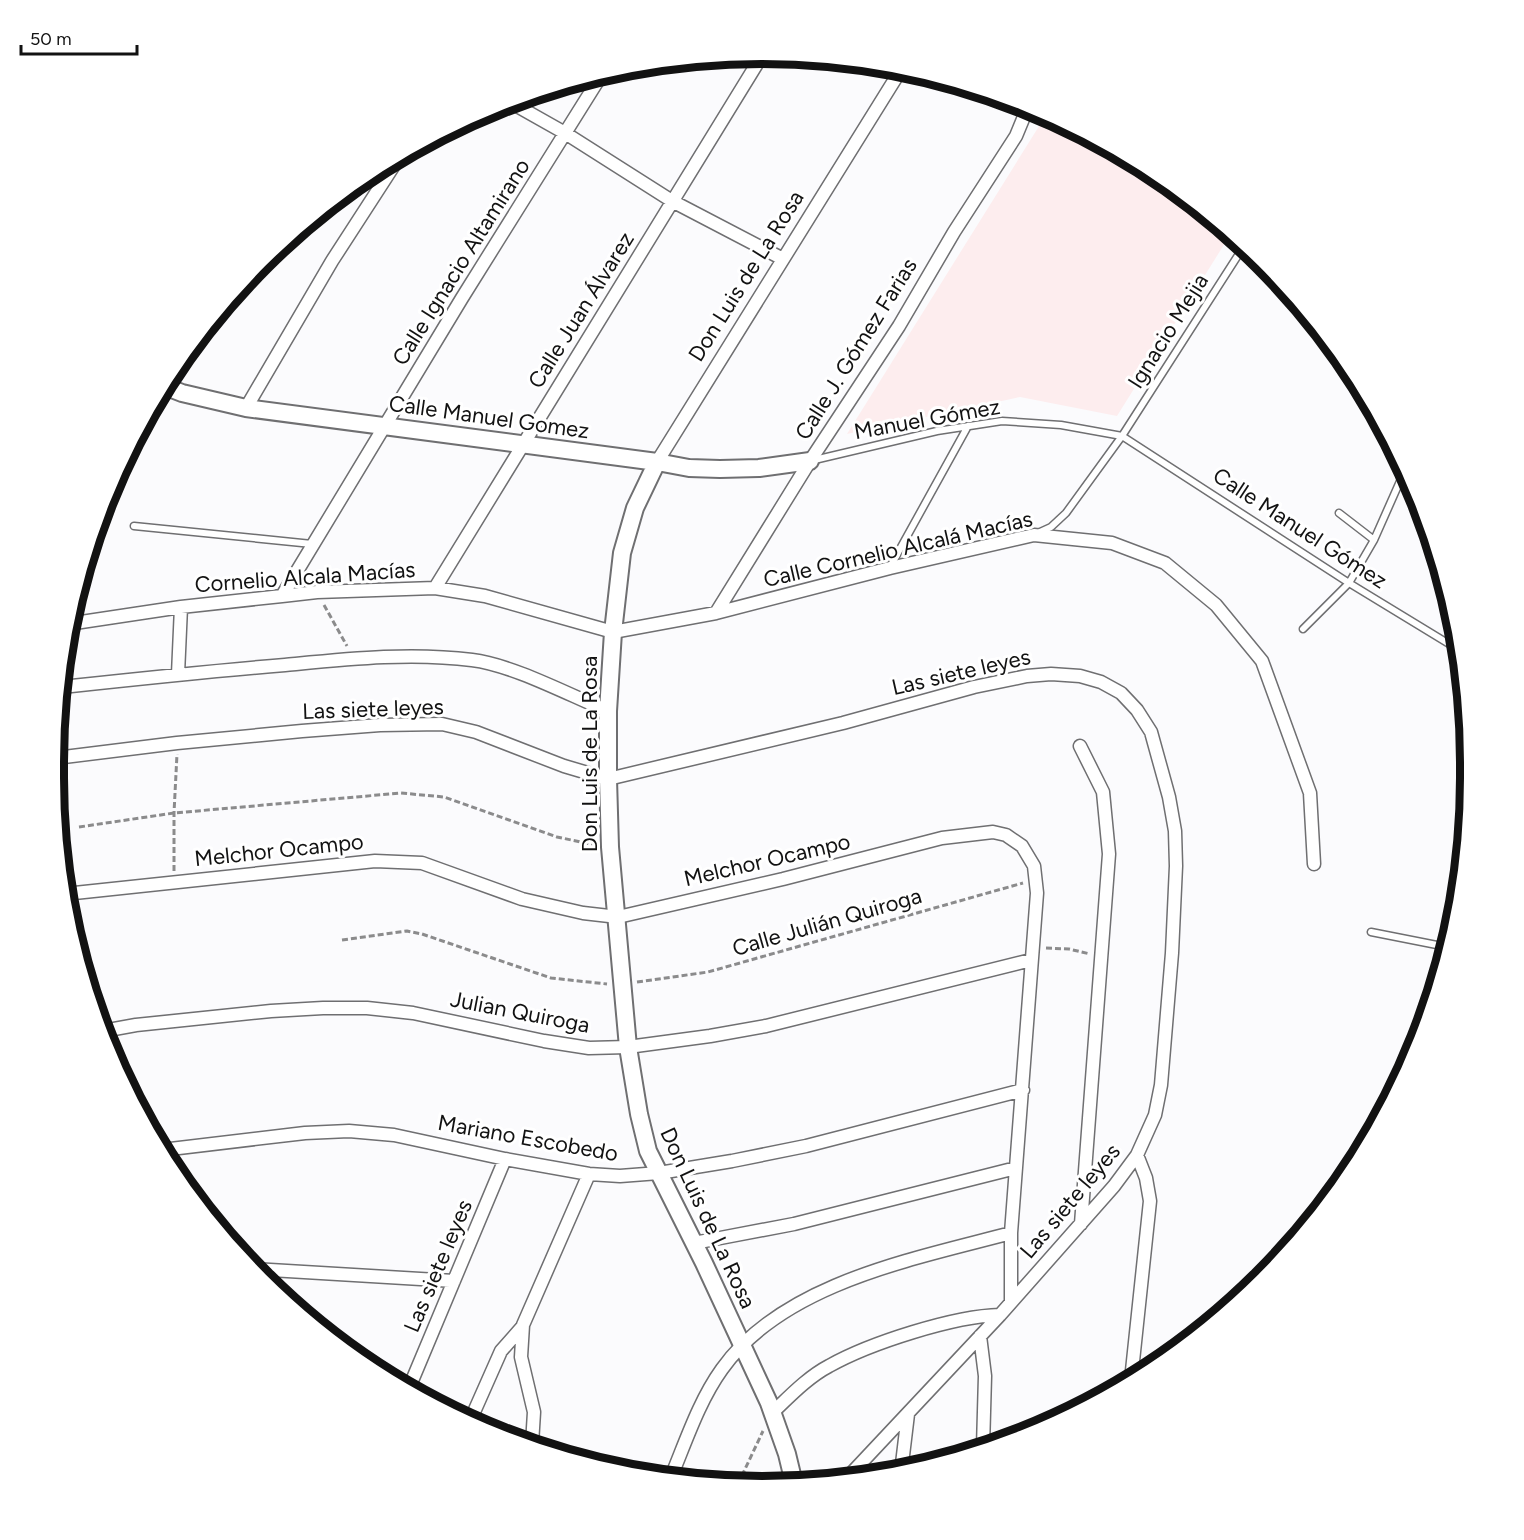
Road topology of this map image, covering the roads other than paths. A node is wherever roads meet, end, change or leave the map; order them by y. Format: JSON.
{"nodes":[{"id":1,"x":758,"y":64,"type":"edge"},
{"id":2,"x":896,"y":78,"type":"edge"},
{"id":3,"x":595,"y":85,"type":"edge"},
{"id":4,"x":521,"y":108,"type":"edge"},
{"id":5,"x":1024,"y":116,"type":"edge"},
{"id":6,"x":565,"y":133,"type":"junction"},
{"id":7,"x":389,"y":173,"type":"edge"},
{"id":8,"x":672,"y":201,"type":"junction"},
{"id":9,"x":1239,"y":254,"type":"edge"},
{"id":10,"x":783,"y":259,"type":"junction"},
{"id":11,"x":173,"y":389,"type":"edge"},
{"id":12,"x":246,"y":408,"type":"junction"},
{"id":13,"x":384,"y":426,"type":"junction"},
{"id":14,"x":968,"y":426,"type":"junction"},
{"id":15,"x":1122,"y":436,"type":"junction"},
{"id":16,"x":522,"y":445,"type":"junction"},
{"id":17,"x":810,"y":461,"type":"junction"},
{"id":18,"x":657,"y":462,"type":"junction"},
{"id":19,"x":1400,"y":481,"type":"edge"},
{"id":20,"x":1339,"y":513,"type":"dead end"},
{"id":21,"x":134,"y":526,"type":"dead end"},
{"id":22,"x":1034,"y":535,"type":"junction"},
{"id":23,"x":1374,"y":540,"type":"junction"},
{"id":24,"x":313,"y":544,"type":"junction"},
{"id":25,"x":890,"y":568,"type":"junction"},
{"id":26,"x":1349,"y":583,"type":"junction"},
{"id":27,"x":435,"y":588,"type":"junction"},
{"id":28,"x":282,"y":596,"type":"junction"},
{"id":29,"x":181,"y":607,"type":"junction"},
{"id":30,"x":716,"y":613,"type":"junction"},
{"id":31,"x":79,"y":622,"type":"edge"},
{"id":32,"x":1303,"y":629,"type":"dead end"},
{"id":33,"x":613,"y":632,"type":"junction"},
{"id":34,"x":1449,"y":644,"type":"edge"},
{"id":35,"x":178,"y":674,"type":"junction"},
{"id":36,"x":69,"y":686,"type":"edge"},
{"id":37,"x":608,"y":711,"type":"junction"},
{"id":38,"x":1080,"y":746,"type":"dead end"},
{"id":39,"x":65,"y":757,"type":"edge"},
{"id":40,"x":608,"y":779,"type":"junction"},
{"id":41,"x":1314,"y":864,"type":"dead end"},
{"id":42,"x":74,"y":893,"type":"edge"},
{"id":43,"x":618,"y":917,"type":"junction"},
{"id":44,"x":1371,"y":932,"type":"dead end"},
{"id":45,"x":1439,"y":945,"type":"edge"},
{"id":46,"x":1032,"y":953,"type":"junction"},
{"id":47,"x":112,"y":1029,"type":"edge"},
{"id":48,"x":628,"y":1047,"type":"junction"},
{"id":49,"x":1023,"y":1090,"type":"junction"},
{"id":50,"x":171,"y":1149,"type":"edge"},
{"id":51,"x":1137,"y":1155,"type":"junction"},
{"id":52,"x":505,"y":1159,"type":"junction"},
{"id":53,"x":1016,"y":1168,"type":"junction"},
{"id":54,"x":659,"y":1173,"type":"junction"},
{"id":55,"x":589,"y":1174,"type":"junction"},
{"id":56,"x":1081,"y":1224,"type":"junction"},
{"id":57,"x":1011,"y":1233,"type":"junction"},
{"id":58,"x":694,"y":1244,"type":"junction"},
{"id":59,"x":268,"y":1270,"type":"edge"},
{"id":60,"x":454,"y":1281,"type":"junction"},
{"id":61,"x":1011,"y":1302,"type":"junction"},
{"id":62,"x":1000,"y":1315,"type":"junction"},
{"id":63,"x":523,"y":1325,"type":"junction"},
{"id":64,"x":980,"y":1336,"type":"junction"},
{"id":65,"x":742,"y":1346,"type":"junction"},
{"id":66,"x":1132,"y":1369,"type":"edge"},
{"id":67,"x":412,"y":1381,"type":"edge"},
{"id":68,"x":474,"y":1413,"type":"edge"},
{"id":69,"x":772,"y":1413,"type":"junction"},
{"id":70,"x":908,"y":1414,"type":"junction"},
{"id":71,"x":533,"y":1436,"type":"edge"},
{"id":72,"x":982,"y":1439,"type":"edge"},
{"id":73,"x":902,"y":1461,"type":"edge"},
{"id":74,"x":674,"y":1470,"type":"edge"},
{"id":75,"x":855,"y":1470,"type":"edge"},
{"id":76,"x":792,"y":1475,"type":"edge"}],
"edges":[{"from":1,"to":8,"type":"street","name":"Calle Juan Álvarez"},
{"from":2,"to":10,"type":"street","name":"Don Luis de La Rosa"},
{"from":3,"to":6,"type":"street","name":"Calle Ignacio Altamirano"},
{"from":4,"to":6,"type":"street"},
{"from":5,"to":17,"type":"street","name":"Calle J. Gómez Farias"},
{"from":6,"to":8,"type":"street"},
{"from":6,"to":13,"type":"street","name":"Calle Ignacio Altamirano"},
{"from":7,"to":12,"type":"street"},
{"from":8,"to":10,"type":"street"},
{"from":8,"to":16,"type":"street","name":"Calle Juan Álvarez"},
{"from":9,"to":15,"type":"lane","name":"Ignacio Mejia"},
{"from":10,"to":18,"type":"street","name":"Don Luis de La Rosa"},
{"from":11,"to":12,"type":"street","name":"Calle Manuel Gomez"},
{"from":12,"to":13,"type":"street","name":"Calle Manuel Gomez"},
{"from":13,"to":16,"type":"street","name":"Calle Manuel Gomez"},
{"from":13,"to":24,"type":"street","name":"Calle Ignacio Altamirano"},
{"from":14,"to":15,"type":"lane","name":"Manuel Gómez"},
{"from":14,"to":17,"type":"lane","name":"Manuel Gómez"},
{"from":14,"to":25,"type":"lane"},
{"from":15,"to":22,"type":"lane","name":"Ignacio Mejia"},
{"from":15,"to":26,"type":"lane","name":"Calle Manuel Gómez"},
{"from":16,"to":18,"type":"street","name":"Calle Manuel Gomez"},
{"from":16,"to":27,"type":"street","name":"Calle Juan Álvarez"},
{"from":17,"to":18,"type":"street","name":"Calle Manuel Gomez"},
{"from":17,"to":30,"type":"street","name":"Calle J. Gómez Farias"},
{"from":18,"to":33,"type":"street","name":"Don Luis de La Rosa"},
{"from":19,"to":23,"type":"lane"},
{"from":20,"to":23,"type":"lane"},
{"from":21,"to":24,"type":"lane"},
{"from":22,"to":25,"type":"street","name":"Calle Cornelio Alcalá Macías"},
{"from":22,"to":41,"type":"street","name":"Calle Cornelio Alcalá Macías"},
{"from":23,"to":26,"type":"lane"},
{"from":24,"to":28,"type":"street","name":"Calle Ignacio Altamirano"},
{"from":25,"to":30,"type":"street","name":"Calle Cornelio Alcalá Macías"},
{"from":26,"to":32,"type":"lane"},
{"from":26,"to":34,"type":"lane","name":"Calle Manuel Gómez"},
{"from":27,"to":28,"type":"street","name":"Cornelio Alcala Macías"},
{"from":27,"to":33,"type":"street","name":"Cornelio Alcala Macías"},
{"from":28,"to":29,"type":"street","name":"Cornelio Alcala Macías"},
{"from":29,"to":31,"type":"street","name":"Cornelio Alcala Macías"},
{"from":29,"to":35,"type":"street"},
{"from":30,"to":33,"type":"street","name":"Calle Cornelio Alcalá Macías"},
{"from":33,"to":37,"type":"street","name":"Don Luis de La Rosa"},
{"from":35,"to":36,"type":"street"},
{"from":35,"to":37,"type":"street"},
{"from":37,"to":40,"type":"street","name":"Don Luis de La Rosa"},
{"from":38,"to":56,"type":"street"},
{"from":39,"to":40,"type":"street","name":"Las siete leyes"},
{"from":40,"to":43,"type":"street","name":"Don Luis de La Rosa"},
{"from":40,"to":51,"type":"street","name":"Las siete leyes"},
{"from":42,"to":43,"type":"street","name":"Melchor Ocampo"},
{"from":43,"to":46,"type":"street","name":"Melchor Ocampo"},
{"from":43,"to":48,"type":"street","name":"Don Luis de La Rosa"},
{"from":44,"to":45,"type":"lane"},
{"from":46,"to":48,"type":"street","name":"Julian Quiroga"},
{"from":46,"to":49,"type":"street","name":"Melchor Ocampo"},
{"from":47,"to":48,"type":"street","name":"Julian Quiroga"},
{"from":48,"to":54,"type":"street","name":"Don Luis de La Rosa"},
{"from":49,"to":53,"type":"street","name":"Melchor Ocampo"},
{"from":49,"to":54,"type":"street","name":"Mariano Escobedo"},
{"from":50,"to":52,"type":"street","name":"Mariano Escobedo"},
{"from":51,"to":56,"type":"street","name":"Las siete leyes"},
{"from":51,"to":66,"type":"street"},
{"from":52,"to":55,"type":"street","name":"Mariano Escobedo"},
{"from":52,"to":60,"type":"street","name":"Las siete leyes"},
{"from":53,"to":57,"type":"street","name":"Melchor Ocampo"},
{"from":53,"to":58,"type":"street"},
{"from":54,"to":55,"type":"street","name":"Mariano Escobedo"},
{"from":54,"to":58,"type":"street","name":"Don Luis de La Rosa"},
{"from":55,"to":63,"type":"street"},
{"from":56,"to":61,"type":"street","name":"Las siete leyes"},
{"from":57,"to":61,"type":"street","name":"Melchor Ocampo"},
{"from":57,"to":65,"type":"street"},
{"from":58,"to":65,"type":"street","name":"Don Luis de La Rosa"},
{"from":59,"to":60,"type":"street"},
{"from":60,"to":67,"type":"street","name":"Las siete leyes"},
{"from":61,"to":62,"type":"street","name":"Las siete leyes"},
{"from":62,"to":64,"type":"street","name":"Las siete leyes"},
{"from":62,"to":69,"type":"street"},
{"from":63,"to":68,"type":"street"},
{"from":63,"to":71,"type":"street"},
{"from":64,"to":70,"type":"street","name":"Las siete leyes"},
{"from":64,"to":72,"type":"street"},
{"from":65,"to":69,"type":"street","name":"Don Luis de La Rosa"},
{"from":65,"to":74,"type":"street"},
{"from":69,"to":76,"type":"street","name":"Don Luis de La Rosa"},
{"from":70,"to":73,"type":"street"},
{"from":70,"to":75,"type":"street","name":"Las siete leyes"}]}
